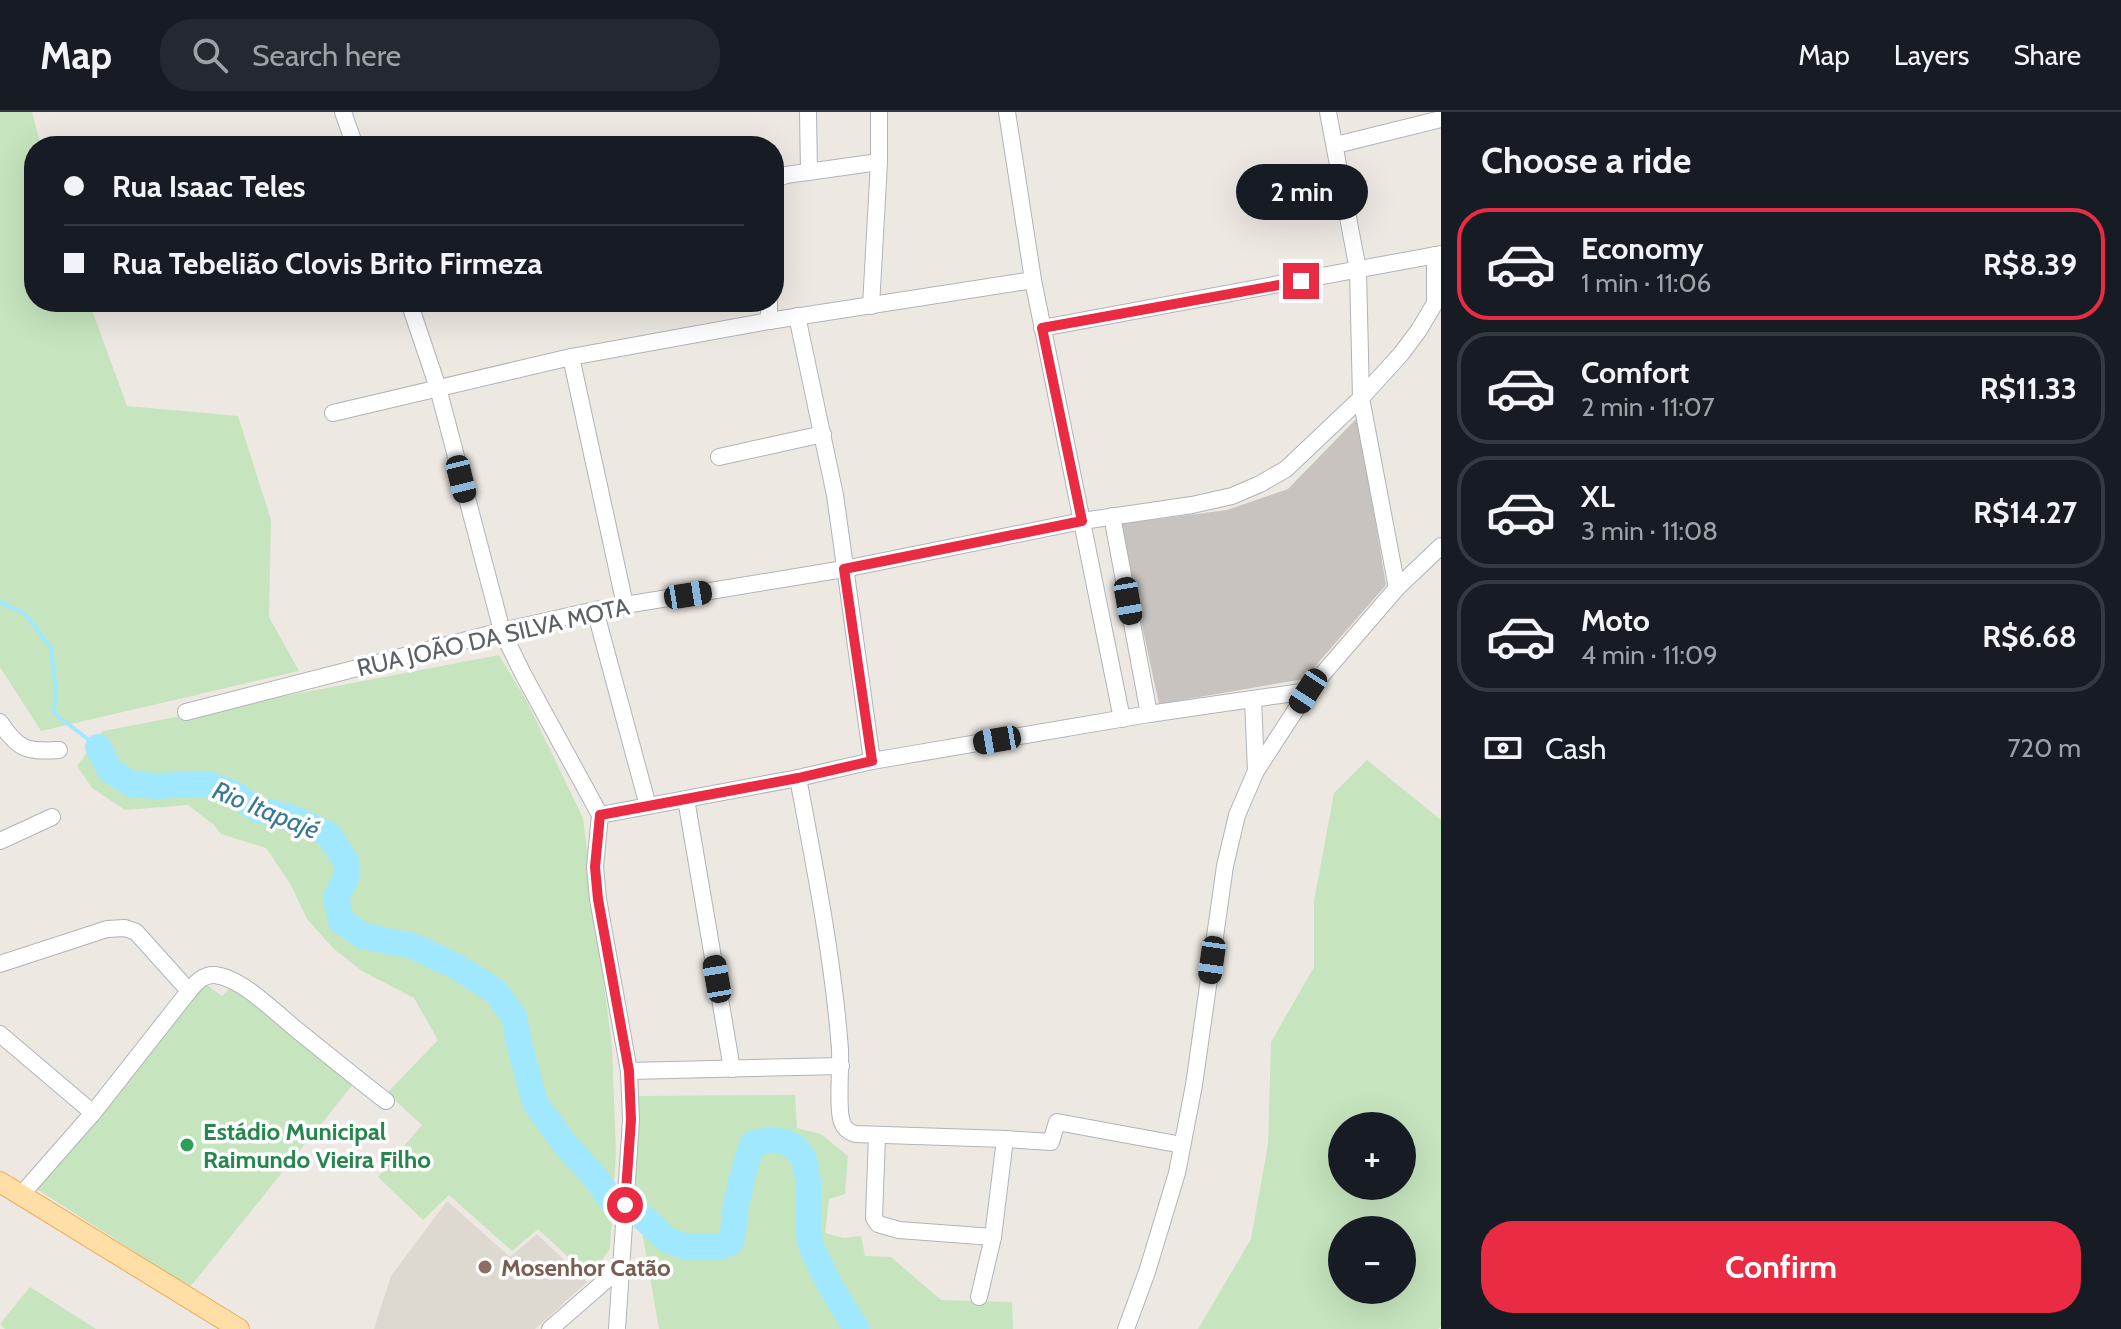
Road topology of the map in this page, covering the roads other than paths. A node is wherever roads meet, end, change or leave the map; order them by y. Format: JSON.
{"nodes":[{"id":1,"x":343,"y":112,"type":"edge"},
{"id":2,"x":808,"y":112,"type":"edge"},
{"id":3,"x":879,"y":112,"type":"edge"},
{"id":4,"x":1007,"y":112,"type":"edge"},
{"id":5,"x":1328,"y":112,"type":"edge"},
{"id":6,"x":1410,"y":118,"type":"edge"},
{"id":7,"x":1441,"y":119,"type":"edge"},
{"id":8,"x":351,"y":136,"type":"edge"},
{"id":9,"x":1336,"y":145,"type":"junction"},
{"id":10,"x":879,"y":162,"type":"junction"},
{"id":11,"x":809,"y":172,"type":"junction"},
{"id":12,"x":784,"y":176,"type":"edge"},
{"id":13,"x":1438,"y":254,"type":"edge"},
{"id":14,"x":1358,"y":270,"type":"junction"},
{"id":15,"x":1033,"y":280,"type":"junction"},
{"id":16,"x":1438,"y":302,"type":"edge"},
{"id":17,"x":871,"y":306,"type":"junction"},
{"id":18,"x":412,"y":312,"type":"edge"},
{"id":19,"x":769,"y":312,"type":"edge"},
{"id":20,"x":797,"y":316,"type":"junction"},
{"id":21,"x":769,"y":321,"type":"junction"},
{"id":22,"x":1042,"y":328,"type":"junction"},
{"id":23,"x":571,"y":357,"type":"junction"},
{"id":24,"x":438,"y":388,"type":"junction"},
{"id":25,"x":1361,"y":398,"type":"junction"},
{"id":26,"x":333,"y":413,"type":"dead end"},
{"id":27,"x":823,"y":434,"type":"junction"},
{"id":28,"x":719,"y":457,"type":"dead end"},
{"id":29,"x":1112,"y":516,"type":"junction"},
{"id":30,"x":1082,"y":521,"type":"junction"},
{"id":31,"x":1441,"y":546,"type":"edge"},
{"id":32,"x":844,"y":569,"type":"junction"},
{"id":33,"x":1397,"y":588,"type":"junction"},
{"id":34,"x":625,"y":605,"type":"junction"},
{"id":35,"x":595,"y":610,"type":"junction"},
{"id":36,"x":502,"y":631,"type":"junction"},
{"id":37,"x":1308,"y":691,"type":"junction"},
{"id":38,"x":1253,"y":699,"type":"junction"},
{"id":39,"x":186,"y":712,"type":"dead end"},
{"id":40,"x":1149,"y":714,"type":"junction"},
{"id":41,"x":1122,"y":719,"type":"junction"},
{"id":42,"x":0,"y":722,"type":"edge"},
{"id":43,"x":59,"y":750,"type":"dead end"},
{"id":44,"x":872,"y":761,"type":"junction"},
{"id":45,"x":1256,"y":771,"type":"junction"},
{"id":46,"x":798,"y":778,"type":"junction"},
{"id":47,"x":686,"y":799,"type":"junction"},
{"id":48,"x":648,"y":806,"type":"junction"},
{"id":49,"x":600,"y":815,"type":"junction"},
{"id":50,"x":52,"y":817,"type":"dead end"},
{"id":51,"x":0,"y":841,"type":"edge"},
{"id":52,"x":0,"y":964,"type":"edge"},
{"id":53,"x":189,"y":991,"type":"junction"},
{"id":54,"x":0,"y":1034,"type":"edge"},
{"id":55,"x":841,"y":1066,"type":"junction"},
{"id":56,"x":732,"y":1069,"type":"junction"},
{"id":57,"x":629,"y":1071,"type":"junction"},
{"id":58,"x":386,"y":1101,"type":"dead end"},
{"id":59,"x":93,"y":1113,"type":"junction"},
{"id":60,"x":877,"y":1135,"type":"junction"},
{"id":61,"x":1005,"y":1139,"type":"junction"},
{"id":62,"x":1182,"y":1145,"type":"junction"},
{"id":63,"x":0,"y":1182,"type":"edge"},
{"id":64,"x":21,"y":1195,"type":"junction"},
{"id":65,"x":993,"y":1237,"type":"junction"},
{"id":66,"x":620,"y":1268,"type":"junction"},
{"id":67,"x":979,"y":1297,"type":"dead end"},
{"id":68,"x":239,"y":1329,"type":"edge"},
{"id":69,"x":550,"y":1329,"type":"edge"},
{"id":70,"x":617,"y":1329,"type":"edge"},
{"id":71,"x":1126,"y":1329,"type":"edge"}],
"edges":[{"from":1,"to":8,"type":"street"},
{"from":2,"to":11,"type":"street"},
{"from":3,"to":10,"type":"street"},
{"from":4,"to":15,"type":"street"},
{"from":5,"to":9,"type":"street"},
{"from":6,"to":7,"type":"street"},
{"from":6,"to":9,"type":"street"},
{"from":9,"to":14,"type":"street"},
{"from":10,"to":11,"type":"street"},
{"from":10,"to":17,"type":"street"},
{"from":11,"to":12,"type":"street"},
{"from":13,"to":14,"type":"street"},
{"from":13,"to":16,"type":"street","name":"RUA JOÃO DA SILVA MOTA"},
{"from":14,"to":22,"type":"street"},
{"from":14,"to":25,"type":"street"},
{"from":15,"to":17,"type":"street"},
{"from":15,"to":22,"type":"street"},
{"from":16,"to":25,"type":"street","name":"RUA JOÃO DA SILVA MOTA"},
{"from":17,"to":20,"type":"street"},
{"from":18,"to":24,"type":"street"},
{"from":19,"to":21,"type":"street"},
{"from":20,"to":21,"type":"street"},
{"from":20,"to":27,"type":"street"},
{"from":21,"to":23,"type":"street"},
{"from":22,"to":30,"type":"street"},
{"from":23,"to":24,"type":"street"},
{"from":23,"to":34,"type":"street"},
{"from":24,"to":26,"type":"street"},
{"from":24,"to":36,"type":"street"},
{"from":25,"to":29,"type":"street","name":"RUA JOÃO DA SILVA MOTA"},
{"from":25,"to":33,"type":"street"},
{"from":27,"to":28,"type":"street"},
{"from":27,"to":32,"type":"street"},
{"from":29,"to":30,"type":"street","name":"RUA JOÃO DA SILVA MOTA"},
{"from":29,"to":40,"type":"street"},
{"from":30,"to":32,"type":"street","name":"RUA JOÃO DA SILVA MOTA"},
{"from":30,"to":41,"type":"street"},
{"from":31,"to":33,"type":"street"},
{"from":32,"to":34,"type":"street","name":"RUA JOÃO DA SILVA MOTA"},
{"from":32,"to":44,"type":"street"},
{"from":33,"to":37,"type":"street"},
{"from":34,"to":35,"type":"street","name":"RUA JOÃO DA SILVA MOTA"},
{"from":35,"to":36,"type":"street","name":"RUA JOÃO DA SILVA MOTA"},
{"from":35,"to":48,"type":"street"},
{"from":36,"to":39,"type":"street","name":"RUA JOÃO DA SILVA MOTA"},
{"from":36,"to":49,"type":"street"},
{"from":37,"to":38,"type":"street"},
{"from":37,"to":45,"type":"street"},
{"from":38,"to":40,"type":"street"},
{"from":38,"to":45,"type":"street"},
{"from":40,"to":41,"type":"street"},
{"from":41,"to":44,"type":"street"},
{"from":42,"to":43,"type":"street"},
{"from":44,"to":46,"type":"street"},
{"from":45,"to":62,"type":"street"},
{"from":46,"to":47,"type":"street"},
{"from":46,"to":55,"type":"street"},
{"from":47,"to":48,"type":"street"},
{"from":47,"to":56,"type":"street"},
{"from":48,"to":49,"type":"street"},
{"from":49,"to":57,"type":"street"},
{"from":50,"to":51,"type":"street"},
{"from":52,"to":53,"type":"street"},
{"from":53,"to":58,"type":"street"},
{"from":53,"to":59,"type":"street"},
{"from":54,"to":59,"type":"street"},
{"from":55,"to":56,"type":"street"},
{"from":55,"to":60,"type":"street"},
{"from":56,"to":57,"type":"street"},
{"from":57,"to":66,"type":"street"},
{"from":59,"to":64,"type":"street"},
{"from":60,"to":61,"type":"street"},
{"from":60,"to":65,"type":"street"},
{"from":61,"to":62,"type":"street"},
{"from":61,"to":65,"type":"street"},
{"from":62,"to":71,"type":"street"},
{"from":63,"to":64,"type":"main road"},
{"from":64,"to":68,"type":"main road"},
{"from":65,"to":67,"type":"street"},
{"from":66,"to":69,"type":"street"},
{"from":66,"to":70,"type":"street"}]}
